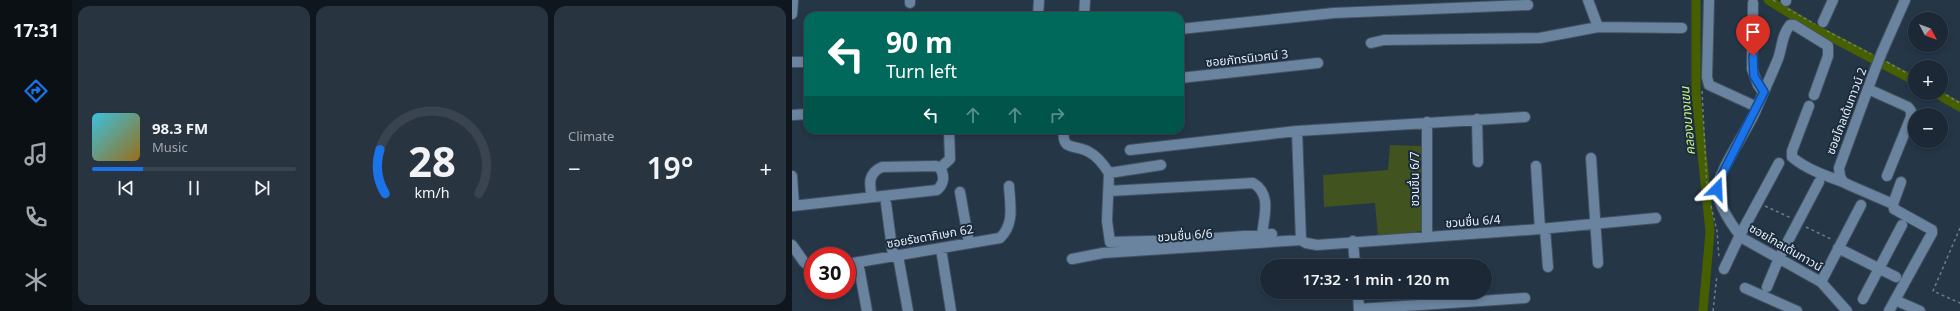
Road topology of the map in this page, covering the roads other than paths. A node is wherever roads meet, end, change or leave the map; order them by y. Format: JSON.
{"nodes":[{"id":1,"x":793,"y":0,"type":"edge"},
{"id":2,"x":1039,"y":0,"type":"edge"},
{"id":3,"x":1085,"y":0,"type":"edge"},
{"id":4,"x":1588,"y":0,"type":"edge"},
{"id":5,"x":1709,"y":0,"type":"edge"},
{"id":6,"x":1833,"y":0,"type":"edge"},
{"id":7,"x":1905,"y":0,"type":"edge"},
{"id":8,"x":1753,"y":3,"type":"dead end"},
{"id":9,"x":1528,"y":5,"type":"dead end"},
{"id":10,"x":1038,"y":12,"type":"edge"},
{"id":11,"x":1084,"y":12,"type":"edge"},
{"id":12,"x":792,"y":14,"type":"edge"},
{"id":13,"x":1823,"y":22,"type":"dead end"},
{"id":14,"x":1598,"y":28,"type":"junction"},
{"id":15,"x":1682,"y":28,"type":"dead end"},
{"id":16,"x":1184,"y":29,"type":"edge"},
{"id":17,"x":1371,"y":43,"type":"dead end"},
{"id":18,"x":792,"y":62,"type":"edge"},
{"id":19,"x":804,"y":62,"type":"edge"},
{"id":20,"x":1318,"y":63,"type":"dead end"},
{"id":21,"x":1184,"y":78,"type":"edge"},
{"id":22,"x":1868,"y":89,"type":"junction"},
{"id":23,"x":1764,"y":92,"type":"junction"},
{"id":24,"x":1814,"y":95,"type":"dead end"},
{"id":25,"x":1810,"y":106,"type":"dead end"},
{"id":26,"x":1757,"y":107,"type":"junction"},
{"id":27,"x":804,"y":114,"type":"edge"},
{"id":28,"x":792,"y":115,"type":"edge"},
{"id":29,"x":1525,"y":117,"type":"dead end"},
{"id":30,"x":1477,"y":119,"type":"junction"},
{"id":31,"x":1427,"y":122,"type":"junction"},
{"id":32,"x":1297,"y":131,"type":"junction"},
{"id":33,"x":949,"y":134,"type":"edge"},
{"id":34,"x":1064,"y":134,"type":"edge"},
{"id":35,"x":1130,"y":150,"type":"dead end"},
{"id":36,"x":1591,"y":158,"type":"dead end"},
{"id":37,"x":1478,"y":162,"type":"dead end"},
{"id":38,"x":1779,"y":163,"type":"dead end"},
{"id":39,"x":1162,"y":165,"type":"dead end"},
{"id":40,"x":1536,"y":166,"type":"dead end"},
{"id":41,"x":940,"y":168,"type":"junction"},
{"id":42,"x":1109,"y":173,"type":"junction"},
{"id":43,"x":792,"y":176,"type":"edge"},
{"id":44,"x":1887,"y":176,"type":"dead end"},
{"id":45,"x":1819,"y":182,"type":"dead end"},
{"id":46,"x":1843,"y":182,"type":"junction"},
{"id":47,"x":1902,"y":182,"type":"dead end"},
{"id":48,"x":1009,"y":186,"type":"dead end"},
{"id":49,"x":1109,"y":191,"type":"junction"},
{"id":50,"x":960,"y":192,"type":"dead end"},
{"id":51,"x":872,"y":197,"type":"junction"},
{"id":52,"x":886,"y":204,"type":"dead end"},
{"id":53,"x":1893,"y":204,"type":"junction"},
{"id":54,"x":1860,"y":205,"type":"dead end"},
{"id":55,"x":793,"y":206,"type":"edge"},
{"id":56,"x":1656,"y":218,"type":"dead end"},
{"id":57,"x":1595,"y":223,"type":"junction"},
{"id":58,"x":1902,"y":225,"type":"dead end"},
{"id":59,"x":1543,"y":229,"type":"junction"},
{"id":60,"x":1740,"y":235,"type":"junction"},
{"id":61,"x":1427,"y":237,"type":"junction"},
{"id":62,"x":1301,"y":240,"type":"junction"},
{"id":63,"x":1353,"y":242,"type":"junction"},
{"id":64,"x":969,"y":243,"type":"junction"},
{"id":65,"x":792,"y":245,"type":"edge"},
{"id":66,"x":1838,"y":248,"type":"junction"},
{"id":67,"x":941,"y":249,"type":"junction"},
{"id":68,"x":896,"y":256,"type":"junction"},
{"id":69,"x":1779,"y":258,"type":"junction"},
{"id":70,"x":1072,"y":259,"type":"dead end"},
{"id":71,"x":1354,"y":259,"type":"edge"},
{"id":72,"x":804,"y":262,"type":"edge"},
{"id":73,"x":858,"y":262,"type":"joint"},
{"id":74,"x":1598,"y":263,"type":"dead end"},
{"id":75,"x":1548,"y":267,"type":"dead end"},
{"id":76,"x":1720,"y":268,"type":"road end"},
{"id":77,"x":1879,"y":269,"type":"junction"},
{"id":78,"x":1896,"y":278,"type":"dead end"},
{"id":79,"x":1821,"y":282,"type":"junction"},
{"id":80,"x":1767,"y":287,"type":"dead end"},
{"id":81,"x":1745,"y":288,"type":"dead end"},
{"id":82,"x":1525,"y":298,"type":"dead end"},
{"id":83,"x":1358,"y":299,"type":"edge"},
{"id":84,"x":1863,"y":299,"type":"dead end"},
{"id":85,"x":1895,"y":300,"type":"junction"},
{"id":86,"x":1417,"y":309,"type":"edge"},
{"id":87,"x":1359,"y":310,"type":"edge"},
{"id":88,"x":867,"y":311,"type":"edge"},
{"id":89,"x":908,"y":311,"type":"edge"},
{"id":90,"x":951,"y":311,"type":"edge"},
{"id":91,"x":1797,"y":311,"type":"edge"},
{"id":92,"x":1847,"y":311,"type":"edge"},
{"id":93,"x":1889,"y":311,"type":"edge"},
{"id":94,"x":1920,"y":311,"type":"edge"}],
"edges":[{"from":1,"to":12,"type":"street"},
{"from":2,"to":10,"type":"street"},
{"from":3,"to":11,"type":"street"},
{"from":4,"to":14,"type":"street"},
{"from":5,"to":26,"type":"street"},
{"from":6,"to":13,"type":"street"},
{"from":7,"to":22,"type":"street","name":"ซอยโกลเด้นทาวน์ 2","bridge":true},
{"from":8,"to":23,"type":"street"},
{"from":9,"to":16,"type":"street"},
{"from":14,"to":15,"type":"street"},
{"from":14,"to":17,"type":"street"},
{"from":18,"to":19,"type":"street"},
{"from":20,"to":21,"type":"street","name":"ซอยภัทรนิเวศน์ 3"},
{"from":22,"to":44,"type":"street"},
{"from":22,"to":46,"type":"street","name":"ซอยโกลเด้นทาวน์ 2"},
{"from":23,"to":24,"type":"street","name":"ซอยโกลเด้นทาวน์"},
{"from":23,"to":26,"type":"street","name":"ซอยโกลเด้นทาวน์"},
{"from":25,"to":46,"type":"street"},
{"from":26,"to":60,"type":"street","name":"ซอยโกลเด้นทาวน์"},
{"from":27,"to":28,"type":"street"},
{"from":29,"to":30,"type":"street"},
{"from":30,"to":31,"type":"street"},
{"from":30,"to":37,"type":"street"},
{"from":31,"to":32,"type":"street"},
{"from":31,"to":61,"type":"street","name":"ชวนชื่น 6/7"},
{"from":32,"to":35,"type":"street"},
{"from":32,"to":62,"type":"street"},
{"from":33,"to":41,"type":"street"},
{"from":34,"to":42,"type":"street"},
{"from":36,"to":57,"type":"street"},
{"from":38,"to":60,"type":"street"},
{"from":39,"to":42,"type":"street"},
{"from":40,"to":59,"type":"street"},
{"from":41,"to":51,"type":"street"},
{"from":41,"to":51,"type":"street"},
{"from":42,"to":49,"type":"street"},
{"from":43,"to":55,"type":"street"},
{"from":45,"to":69,"type":"street"},
{"from":46,"to":53,"type":"street"},
{"from":47,"to":53,"type":"street"},
{"from":48,"to":64,"type":"street","name":"ซอยรัชดาภิเษก 62"},
{"from":49,"to":49,"type":"street"},
{"from":50,"to":64,"type":"street"},
{"from":51,"to":55,"type":"street"},
{"from":52,"to":68,"type":"street"},
{"from":53,"to":85,"type":"street"},
{"from":54,"to":66,"type":"street"},
{"from":56,"to":57,"type":"street","name":"ชวนชื่น 6/4"},
{"from":57,"to":59,"type":"street","name":"ชวนชื่น 6/4"},
{"from":57,"to":74,"type":"street"},
{"from":58,"to":77,"type":"street"},
{"from":59,"to":61,"type":"street","name":"ชวนชื่น 6/4"},
{"from":59,"to":75,"type":"street"},
{"from":60,"to":69,"type":"street","name":"ซอยโกลเด้นทาวน์"},
{"from":60,"to":76,"type":"street"},
{"from":61,"to":63,"type":"street","name":"ชวนชื่น 6/4"},
{"from":62,"to":63,"type":"street","name":"ชวนชื่น 6/4"},
{"from":62,"to":70,"type":"street","name":"ชวนชื่น 6/6"},
{"from":63,"to":71,"type":"street"},
{"from":64,"to":67,"type":"street","name":"ซอยรัชดาภิเษก 62"},
{"from":65,"to":72,"type":"street"},
{"from":66,"to":77,"type":"street"},
{"from":66,"to":79,"type":"street"},
{"from":67,"to":68,"type":"street","name":"ซอยรัชดาภิเษก 62"},
{"from":67,"to":90,"type":"street"},
{"from":68,"to":73,"type":"street","name":"ซอยรัชดาภิเษก 62"},
{"from":68,"to":89,"type":"street"},
{"from":69,"to":79,"type":"street","name":"ซอยโกลเด้นทาวน์"},
{"from":69,"to":80,"type":"street"},
{"from":73,"to":88,"type":"street"},
{"from":77,"to":78,"type":"street"},
{"from":77,"to":84,"type":"street"},
{"from":79,"to":92,"type":"street","name":"ซอยโกลเด้นทาวน์"},
{"from":81,"to":91,"type":"street"},
{"from":82,"to":86,"type":"street"},
{"from":83,"to":87,"type":"street"},
{"from":85,"to":93,"type":"street"},
{"from":85,"to":94,"type":"street"},
{"from":86,"to":87,"type":"street"}]}
